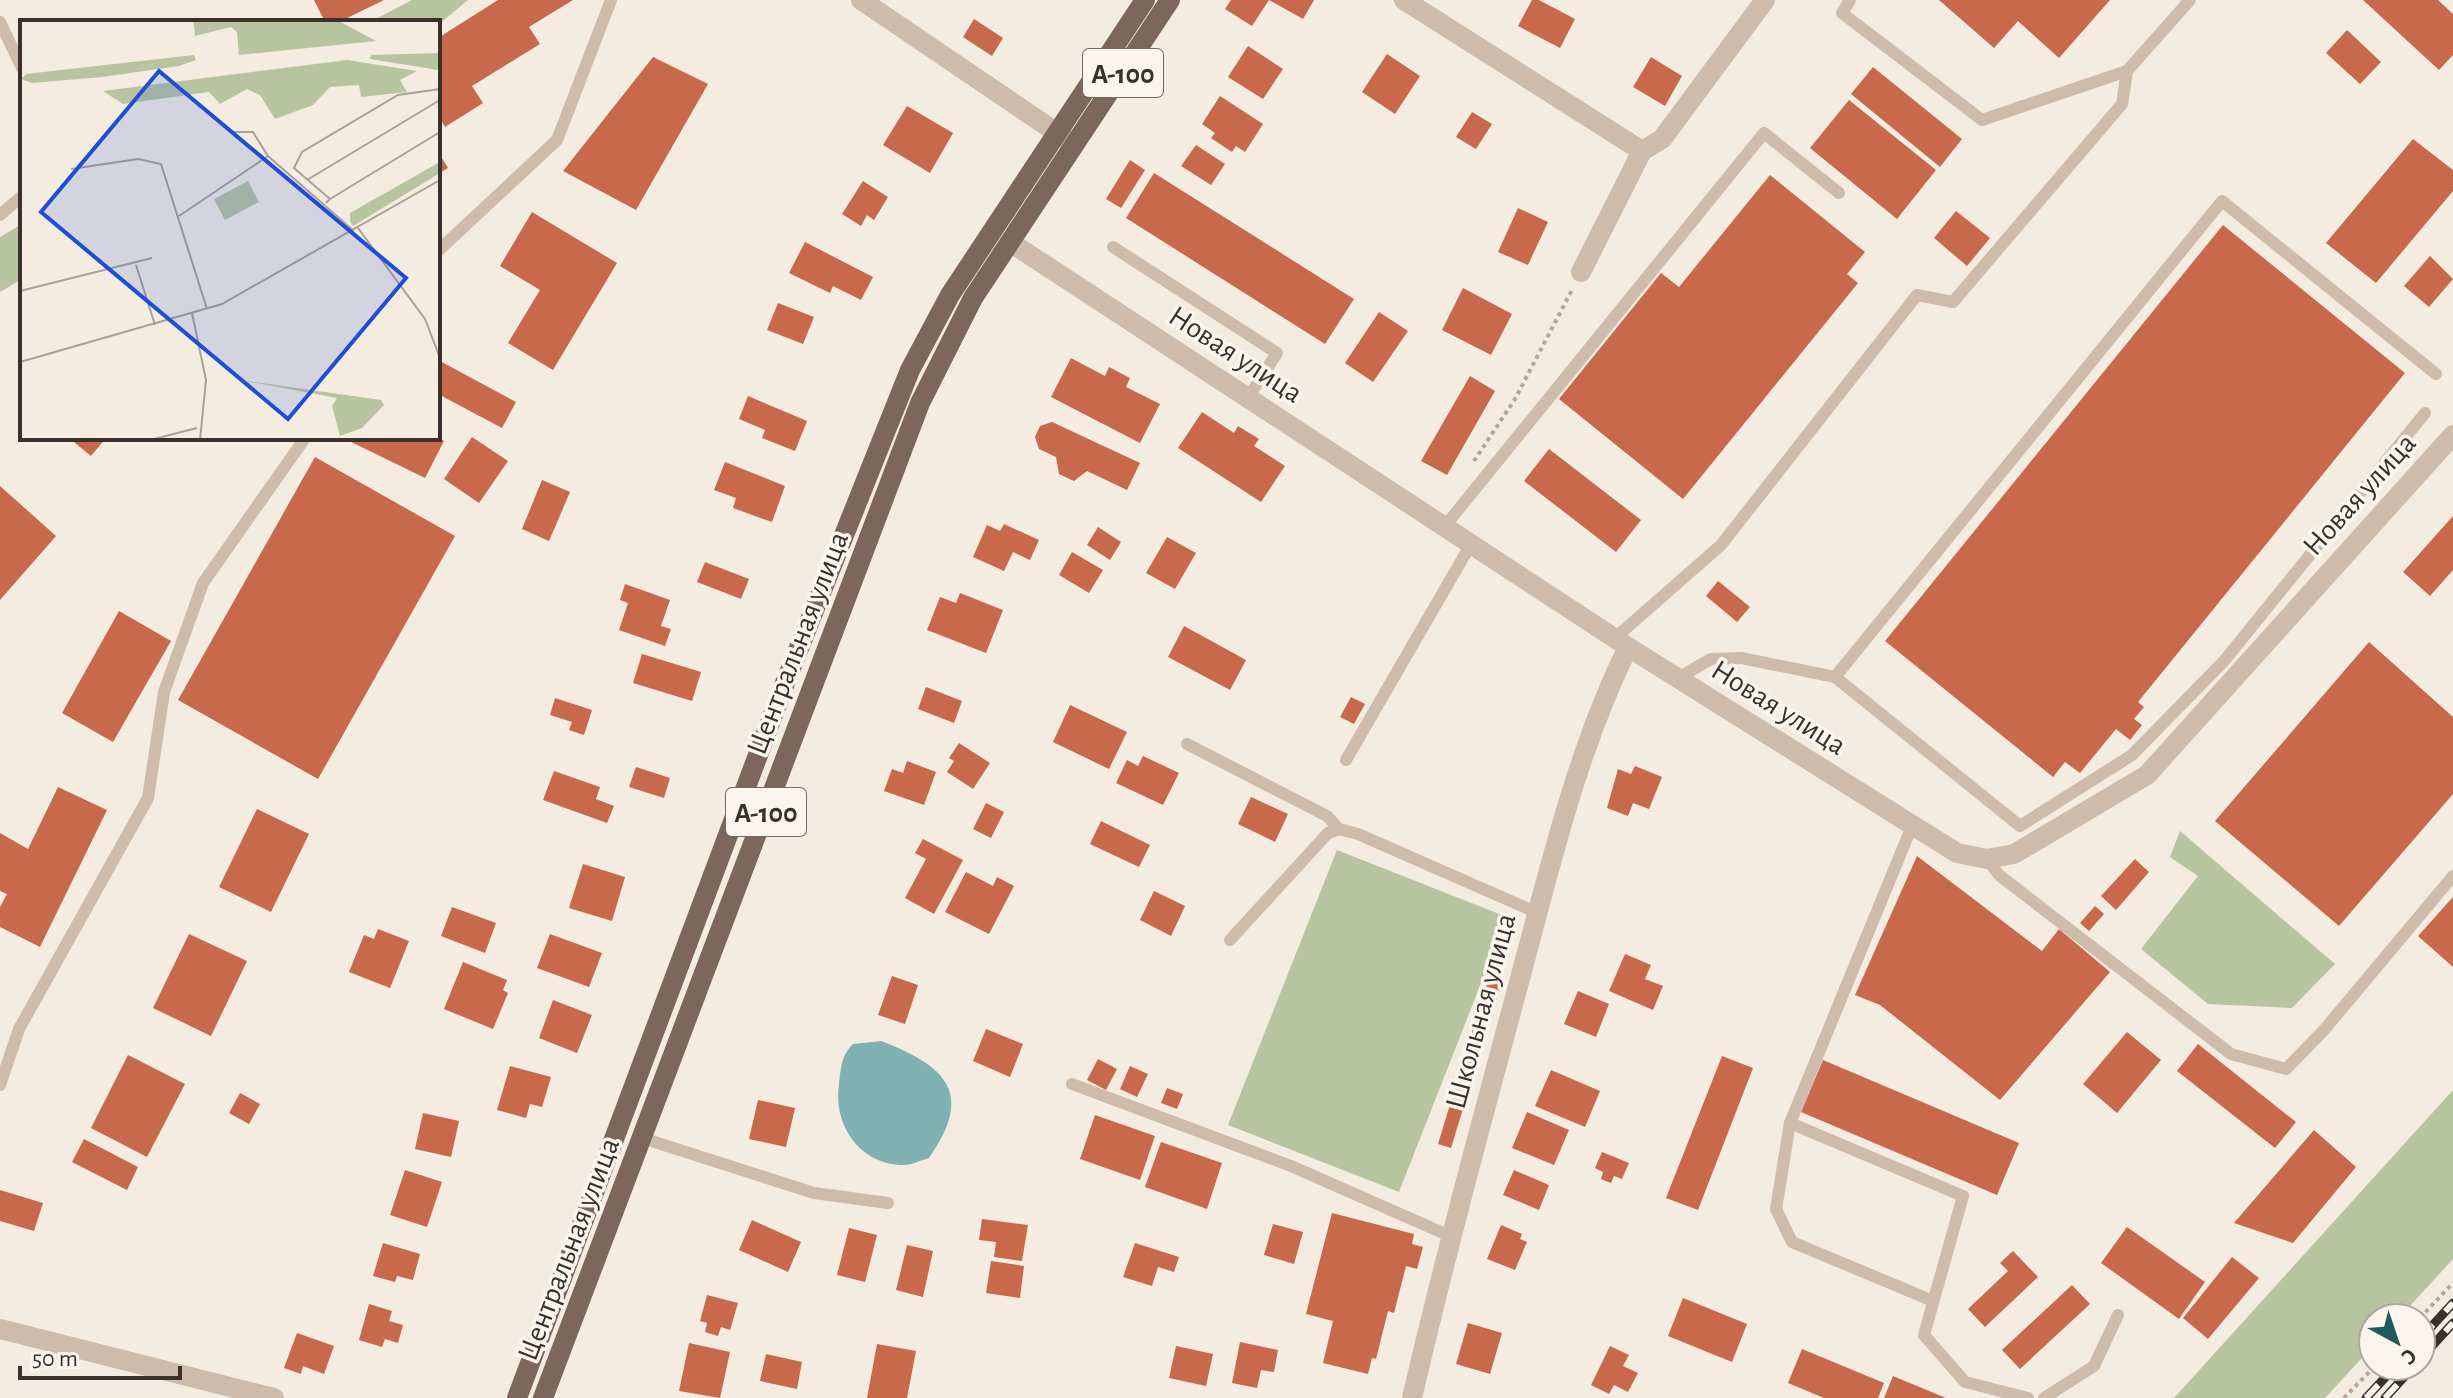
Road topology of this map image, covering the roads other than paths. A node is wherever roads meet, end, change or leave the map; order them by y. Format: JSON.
{"nodes":[{"id":1,"x":611,"y":0,"type":"edge"},
{"id":2,"x":861,"y":0,"type":"edge"},
{"id":3,"x":1145,"y":0,"type":"edge"},
{"id":4,"x":1170,"y":0,"type":"edge"},
{"id":5,"x":1404,"y":0,"type":"edge"},
{"id":6,"x":1765,"y":0,"type":"edge"},
{"id":7,"x":1850,"y":0,"type":"edge"},
{"id":8,"x":2190,"y":0,"type":"edge"},
{"id":9,"x":0,"y":22,"type":"edge"},
{"id":10,"x":20,"y":64,"type":"edge"},
{"id":11,"x":2127,"y":71,"type":"junction"},
{"id":12,"x":1057,"y":133,"type":"junction"},
{"id":13,"x":1075,"y":146,"type":"junction"},
{"id":14,"x":1642,"y":151,"type":"junction"},
{"id":15,"x":1839,"y":193,"type":"dead end"},
{"id":16,"x":20,"y":198,"type":"edge"},
{"id":17,"x":0,"y":215,"type":"edge"},
{"id":18,"x":1010,"y":242,"type":"junction"},
{"id":19,"x":1113,"y":247,"type":"dead end"},
{"id":20,"x":440,"y":249,"type":"edge"},
{"id":21,"x":1581,"y":272,"type":"road end"},
{"id":22,"x":2436,"y":374,"type":"dead end"},
{"id":23,"x":1248,"y":398,"type":"junction"},
{"id":24,"x":2425,"y":413,"type":"dead end"},
{"id":25,"x":2453,"y":435,"type":"edge"},
{"id":26,"x":304,"y":440,"type":"edge"},
{"id":27,"x":1445,"y":526,"type":"junction"},
{"id":28,"x":1471,"y":544,"type":"junction"},
{"id":29,"x":1622,"y":642,"type":"junction"},
{"id":30,"x":1835,"y":677,"type":"junction"},
{"id":31,"x":1678,"y":678,"type":"junction"},
{"id":32,"x":1187,"y":744,"type":"dead end"},
{"id":33,"x":1346,"y":760,"type":"dead end"},
{"id":34,"x":1912,"y":826,"type":"junction"},
{"id":35,"x":1339,"y":829,"type":"junction"},
{"id":36,"x":1987,"y":859,"type":"junction"},
{"id":37,"x":2453,"y":876,"type":"edge"},
{"id":38,"x":1538,"y":913,"type":"junction"},
{"id":39,"x":1230,"y":940,"type":"dead end"},
{"id":40,"x":1072,"y":1084,"type":"dead end"},
{"id":41,"x":0,"y":1085,"type":"edge"},
{"id":42,"x":1790,"y":1123,"type":"junction"},
{"id":43,"x":642,"y":1138,"type":"junction"},
{"id":44,"x":888,"y":1203,"type":"dead end"},
{"id":45,"x":1450,"y":1236,"type":"junction"},
{"id":46,"x":1933,"y":1301,"type":"junction"},
{"id":47,"x":2118,"y":1315,"type":"dead end"},
{"id":48,"x":0,"y":1329,"type":"edge"},
{"id":49,"x":544,"y":1396,"type":"edge"},
{"id":50,"x":274,"y":1398,"type":"edge"},
{"id":51,"x":517,"y":1398,"type":"edge"},
{"id":52,"x":1412,"y":1398,"type":"edge"},
{"id":53,"x":2028,"y":1398,"type":"edge"},
{"id":54,"x":2044,"y":1398,"type":"edge"}],
"edges":[{"from":1,"to":20,"type":"lane"},
{"from":2,"to":12,"type":"street"},
{"from":3,"to":12,"type":"main road","name":"Центральная улица","number":"А-100"},
{"from":4,"to":13,"type":"main road","name":"Центральная улица","number":"А-100"},
{"from":5,"to":14,"type":"street"},
{"from":6,"to":14,"type":"street"},
{"from":7,"to":11,"type":"lane"},
{"from":8,"to":11,"type":"lane"},
{"from":9,"to":10,"type":"lane"},
{"from":11,"to":29,"type":"lane"},
{"from":12,"to":13,"type":"street"},
{"from":12,"to":51,"type":"main road","name":"Центральная улица","number":"А-100"},
{"from":13,"to":18,"type":"main road","name":"Центральная улица","number":"А-100"},
{"from":14,"to":21,"type":"street"},
{"from":15,"to":27,"type":"lane"},
{"from":16,"to":17,"type":"lane"},
{"from":18,"to":23,"type":"street","name":"Новая улица"},
{"from":18,"to":43,"type":"main road","name":"Центральная улица","number":"А-100"},
{"from":19,"to":23,"type":"lane"},
{"from":22,"to":30,"type":"lane"},
{"from":23,"to":27,"type":"street","name":"Новая улица"},
{"from":24,"to":30,"type":"lane"},
{"from":25,"to":36,"type":"street","name":"Новая улица"},
{"from":26,"to":41,"type":"lane"},
{"from":27,"to":28,"type":"street","name":"Новая улица"},
{"from":28,"to":29,"type":"street","name":"Новая улица"},
{"from":28,"to":33,"type":"lane"},
{"from":29,"to":31,"type":"street","name":"Новая улица"},
{"from":29,"to":38,"type":"street","name":"Школьная улица"},
{"from":30,"to":31,"type":"lane"},
{"from":31,"to":34,"type":"street","name":"Новая улица"},
{"from":32,"to":35,"type":"lane"},
{"from":34,"to":36,"type":"street","name":"Новая улица"},
{"from":34,"to":42,"type":"lane"},
{"from":35,"to":38,"type":"lane"},
{"from":35,"to":39,"type":"lane"},
{"from":36,"to":37,"type":"lane"},
{"from":38,"to":45,"type":"street","name":"Школьная улица"},
{"from":40,"to":45,"type":"lane"},
{"from":42,"to":46,"type":"lane"},
{"from":42,"to":46,"type":"lane"},
{"from":43,"to":44,"type":"lane"},
{"from":43,"to":49,"type":"main road","name":"Центральная улица","number":"А-100"},
{"from":45,"to":52,"type":"street","name":"Школьная улица"},
{"from":46,"to":53,"type":"lane"},
{"from":47,"to":54,"type":"lane"},
{"from":48,"to":50,"type":"street"}]}
